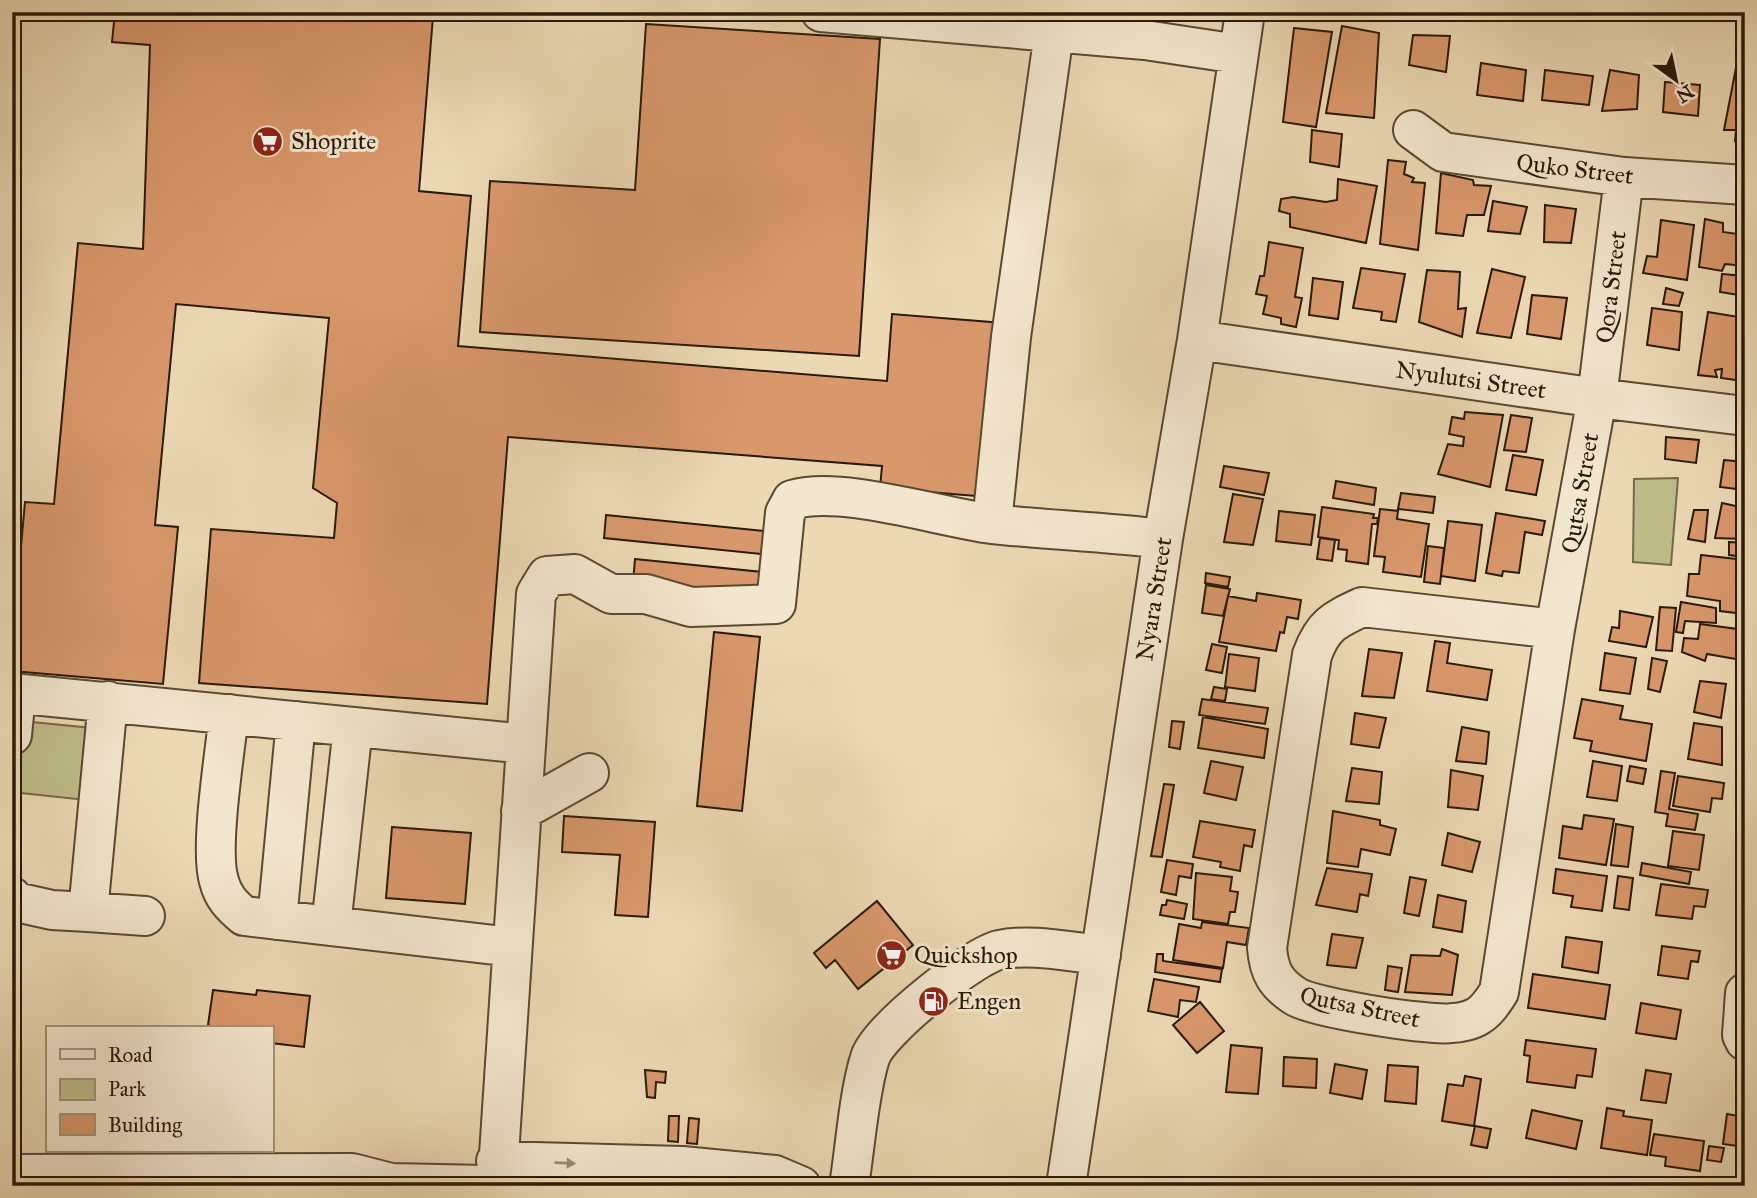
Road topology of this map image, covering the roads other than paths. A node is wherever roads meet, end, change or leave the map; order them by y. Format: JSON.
{"nodes":[{"id":1,"x":821,"y":12,"type":"edge"},
{"id":2,"x":1244,"y":12,"type":"edge"},
{"id":3,"x":1054,"y":33,"type":"junction"},
{"id":4,"x":1238,"y":54,"type":"junction"},
{"id":5,"x":1413,"y":130,"type":"dead end"},
{"id":6,"x":1624,"y":177,"type":"junction"},
{"id":7,"x":1745,"y":185,"type":"edge"},
{"id":8,"x":1197,"y":340,"type":"junction"},
{"id":9,"x":1597,"y":398,"type":"junction"},
{"id":10,"x":1745,"y":416,"type":"edge"},
{"id":11,"x":992,"y":523,"type":"junction"},
{"id":12,"x":1163,"y":540,"type":"junction"},
{"id":13,"x":1555,"y":629,"type":"junction"},
{"id":14,"x":14,"y":693,"type":"edge"},
{"id":15,"x":108,"y":701,"type":"junction"},
{"id":16,"x":229,"y":714,"type":"junction"},
{"id":17,"x":296,"y":721,"type":"junction"},
{"id":18,"x":353,"y":727,"type":"junction"},
{"id":19,"x":12,"y":735,"type":"edge"},
{"id":20,"x":526,"y":744,"type":"junction"},
{"id":21,"x":589,"y":773,"type":"dead end"},
{"id":22,"x":521,"y":811,"type":"junction"},
{"id":23,"x":12,"y":897,"type":"edge"},
{"id":24,"x":88,"y":912,"type":"junction"},
{"id":25,"x":145,"y":915,"type":"dead end"},
{"id":26,"x":277,"y":919,"type":"junction"},
{"id":27,"x":331,"y":926,"type":"junction"},
{"id":28,"x":512,"y":947,"type":"junction"},
{"id":29,"x":1101,"y":955,"type":"junction"},
{"id":30,"x":1745,"y":993,"type":"edge"},
{"id":31,"x":1745,"y":1041,"type":"edge"},
{"id":32,"x":12,"y":1174,"type":"edge"},
{"id":33,"x":510,"y":1177,"type":"edge"},
{"id":34,"x":801,"y":1186,"type":"edge"},
{"id":35,"x":849,"y":1186,"type":"edge"},
{"id":36,"x":1066,"y":1186,"type":"edge"}],
"edges":[{"from":1,"to":3,"type":"street"},
{"from":2,"to":4,"type":"street","name":"Nyara Street"},
{"from":3,"to":4,"type":"street"},
{"from":3,"to":11,"type":"street"},
{"from":4,"to":8,"type":"street","name":"Nyara Street"},
{"from":5,"to":6,"type":"street","name":"Quko Street"},
{"from":6,"to":7,"type":"street","name":"Quko Street"},
{"from":6,"to":9,"type":"street","name":"Qora Street"},
{"from":8,"to":9,"type":"street","name":"Nyulutsi Street"},
{"from":8,"to":12,"type":"street","name":"Nyara Street"},
{"from":9,"to":10,"type":"street","name":"Nyulutsi Street"},
{"from":9,"to":13,"type":"street","name":"Qutsa Street"},
{"from":11,"to":12,"type":"street"},
{"from":11,"to":20,"type":"street"},
{"from":12,"to":29,"type":"street","name":"Nyara Street"},
{"from":13,"to":13,"type":"street","name":"Qutsa Street"},
{"from":14,"to":15,"type":"street"},
{"from":14,"to":19,"type":"street"},
{"from":15,"to":16,"type":"street"},
{"from":15,"to":24,"type":"street"},
{"from":16,"to":17,"type":"street"},
{"from":16,"to":26,"type":"street"},
{"from":17,"to":18,"type":"street"},
{"from":17,"to":26,"type":"street"},
{"from":18,"to":20,"type":"street"},
{"from":18,"to":27,"type":"street"},
{"from":20,"to":22,"type":"street"},
{"from":21,"to":22,"type":"street"},
{"from":22,"to":28,"type":"street"},
{"from":23,"to":24,"type":"street"},
{"from":24,"to":25,"type":"street"},
{"from":26,"to":27,"type":"street"},
{"from":27,"to":28,"type":"street"},
{"from":28,"to":33,"type":"street"},
{"from":29,"to":35,"type":"street"},
{"from":29,"to":36,"type":"street","name":"Nyara Street"},
{"from":30,"to":31,"type":"street"},
{"from":32,"to":33,"type":"street"},
{"from":33,"to":34,"type":"street","one_way":true}]}
